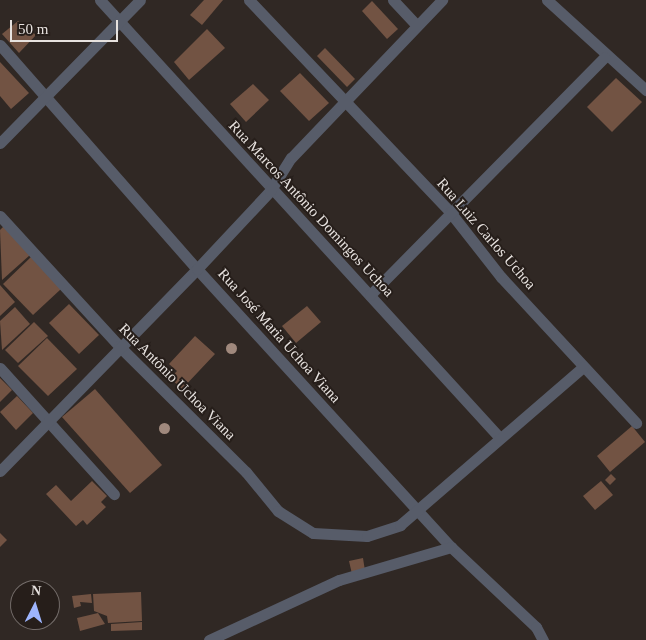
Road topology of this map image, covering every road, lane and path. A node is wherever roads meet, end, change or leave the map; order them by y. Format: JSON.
{"nodes":[{"id":1,"x":100,"y":0,"type":"edge"},
{"id":2,"x":140,"y":0,"type":"edge"},
{"id":3,"x":249,"y":0,"type":"edge"},
{"id":4,"x":393,"y":0,"type":"edge"},
{"id":5,"x":442,"y":0,"type":"edge"},
{"id":6,"x":547,"y":0,"type":"edge"},
{"id":7,"x":119,"y":21,"type":"junction"},
{"id":8,"x":417,"y":26,"type":"junction"},
{"id":9,"x":0,"y":45,"type":"edge"},
{"id":10,"x":606,"y":57,"type":"junction"},
{"id":11,"x":646,"y":90,"type":"edge"},
{"id":12,"x":47,"y":98,"type":"junction"},
{"id":13,"x":345,"y":106,"type":"junction"},
{"id":14,"x":0,"y":143,"type":"edge"},
{"id":15,"x":270,"y":191,"type":"junction"},
{"id":16,"x":450,"y":212,"type":"junction"},
{"id":17,"x":0,"y":216,"type":"edge"},
{"id":18,"x":197,"y":269,"type":"junction"},
{"id":19,"x":370,"y":294,"type":"junction"},
{"id":20,"x":120,"y":346,"type":"junction"},
{"id":21,"x":583,"y":367,"type":"junction"},
{"id":22,"x":0,"y":368,"type":"edge"},
{"id":23,"x":49,"y":422,"type":"junction"},
{"id":24,"x":636,"y":424,"type":"dead end"},
{"id":25,"x":500,"y":438,"type":"junction"},
{"id":26,"x":0,"y":471,"type":"edge"},
{"id":27,"x":114,"y":494,"type":"dead end"},
{"id":28,"x":419,"y":509,"type":"junction"},
{"id":29,"x":451,"y":547,"type":"junction"},
{"id":30,"x":209,"y":640,"type":"edge"},
{"id":31,"x":543,"y":640,"type":"edge"}],
"edges":[{"from":1,"to":7,"type":"street","name":"Rua Marcos Antônio Domingos Uchoa"},
{"from":2,"to":7,"type":"street"},
{"from":3,"to":13,"type":"street","name":"Rua Luiz Carlos Uchoa"},
{"from":4,"to":8,"type":"street"},
{"from":5,"to":8,"type":"street"},
{"from":6,"to":10,"type":"street"},
{"from":7,"to":12,"type":"street"},
{"from":7,"to":15,"type":"street","name":"Rua Marcos Antônio Domingos Uchoa"},
{"from":8,"to":13,"type":"street"},
{"from":9,"to":12,"type":"street","name":"Rua José Maria Uchoa Viana"},
{"from":10,"to":11,"type":"street"},
{"from":10,"to":16,"type":"street"},
{"from":12,"to":14,"type":"street"},
{"from":12,"to":18,"type":"street","name":"Rua José Maria Uchoa Viana"},
{"from":13,"to":15,"type":"street"},
{"from":13,"to":16,"type":"street","name":"Rua Luiz Carlos Uchoa"},
{"from":15,"to":18,"type":"street"},
{"from":15,"to":19,"type":"street","name":"Rua Marcos Antônio Domingos Uchoa"},
{"from":16,"to":19,"type":"street"},
{"from":16,"to":21,"type":"street","name":"Rua Luiz Carlos Uchoa"},
{"from":17,"to":20,"type":"street","name":"Rua Antônio Uchoa Viana"},
{"from":18,"to":20,"type":"street"},
{"from":18,"to":28,"type":"street","name":"Rua José Maria Uchoa Viana"},
{"from":19,"to":25,"type":"street","name":"Rua Marcos Antônio Domingos Uchoa"},
{"from":20,"to":23,"type":"street"},
{"from":20,"to":28,"type":"street","name":"Rua Antônio Uchoa Viana"},
{"from":21,"to":24,"type":"street","name":"Rua Luiz Carlos Uchoa"},
{"from":21,"to":25,"type":"street","name":"Rua Antônio Uchoa Viana"},
{"from":22,"to":23,"type":"street"},
{"from":23,"to":26,"type":"street"},
{"from":23,"to":27,"type":"street"},
{"from":25,"to":28,"type":"street","name":"Rua Antônio Uchoa Viana"},
{"from":28,"to":29,"type":"street","name":"Rua José Maria Uchoa Viana"},
{"from":29,"to":30,"type":"street"},
{"from":29,"to":31,"type":"street","name":"Rua José Maria Uchoa Viana"}]}
